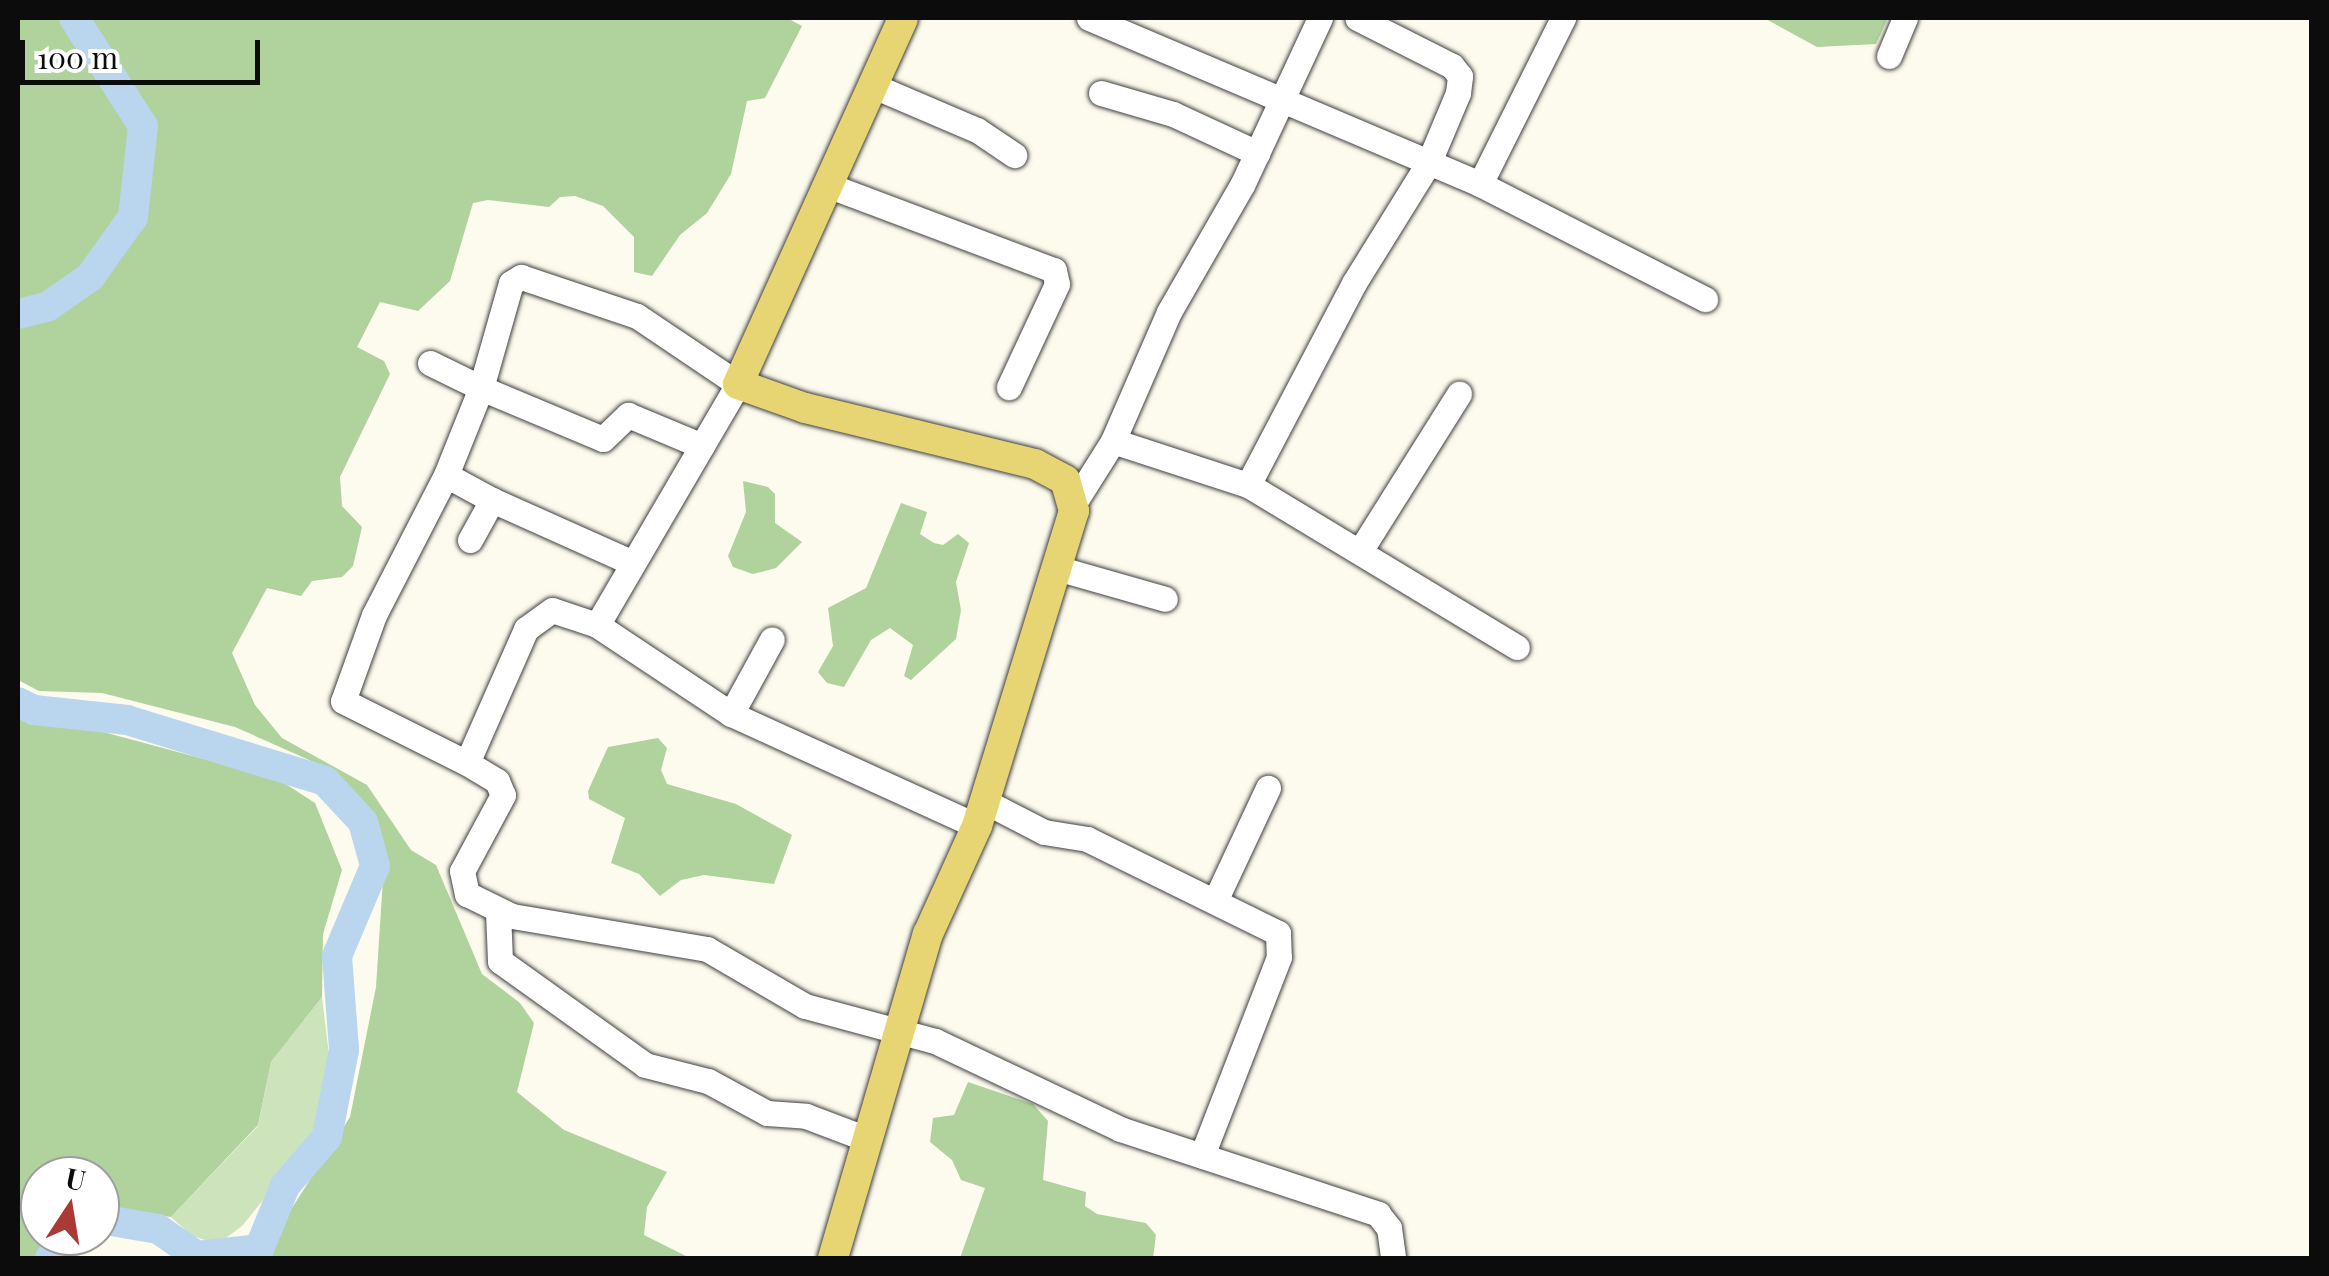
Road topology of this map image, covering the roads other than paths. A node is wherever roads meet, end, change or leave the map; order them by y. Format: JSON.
{"nodes":[{"id":1,"x":904,"y":18,"type":"edge"},
{"id":2,"x":1089,"y":18,"type":"edge"},
{"id":3,"x":1320,"y":18,"type":"edge"},
{"id":4,"x":1356,"y":18,"type":"edge"},
{"id":5,"x":1564,"y":18,"type":"edge"},
{"id":6,"x":1905,"y":18,"type":"edge"},
{"id":7,"x":1888,"y":56,"type":"dead end"},
{"id":8,"x":876,"y":87,"type":"junction"},
{"id":9,"x":1100,"y":93,"type":"dead end"},
{"id":10,"x":1282,"y":98,"type":"junction"},
{"id":11,"x":1257,"y":152,"type":"junction"},
{"id":12,"x":1014,"y":155,"type":"dead end"},
{"id":13,"x":1429,"y":162,"type":"junction"},
{"id":14,"x":1480,"y":184,"type":"junction"},
{"id":15,"x":830,"y":186,"type":"junction"},
{"id":16,"x":1705,"y":299,"type":"dead end"},
{"id":17,"x":430,"y":363,"type":"dead end"},
{"id":18,"x":738,"y":384,"type":"junction"},
{"id":19,"x":1009,"y":387,"type":"dead end"},
{"id":20,"x":481,"y":388,"type":"junction"},
{"id":21,"x":1459,"y":394,"type":"dead end"},
{"id":22,"x":1112,"y":442,"type":"junction"},
{"id":23,"x":702,"y":446,"type":"junction"},
{"id":24,"x":446,"y":475,"type":"junction"},
{"id":25,"x":1248,"y":485,"type":"junction"},
{"id":26,"x":492,"y":500,"type":"junction"},
{"id":27,"x":1074,"y":503,"type":"junction"},
{"id":28,"x":470,"y":540,"type":"dead end"},
{"id":29,"x":1360,"y":551,"type":"junction"},
{"id":30,"x":633,"y":564,"type":"junction"},
{"id":31,"x":1060,"y":568,"type":"junction"},
{"id":32,"x":1165,"y":599,"type":"dead end"},
{"id":33,"x":597,"y":625,"type":"junction"},
{"id":34,"x":772,"y":639,"type":"dead end"},
{"id":35,"x":1517,"y":647,"type":"dead end"},
{"id":36,"x":731,"y":714,"type":"junction"},
{"id":37,"x":467,"y":763,"type":"junction"},
{"id":38,"x":1268,"y":788,"type":"dead end"},
{"id":39,"x":982,"y":814,"type":"junction"},
{"id":40,"x":1215,"y":901,"type":"junction"},
{"id":41,"x":498,"y":911,"type":"junction"},
{"id":42,"x":897,"y":1032,"type":"junction"},
{"id":43,"x":867,"y":1139,"type":"junction"},
{"id":44,"x":1202,"y":1156,"type":"junction"},
{"id":45,"x":833,"y":1258,"type":"edge"},
{"id":46,"x":1393,"y":1258,"type":"edge"}],
"edges":[{"from":1,"to":8,"type":"main road"},
{"from":2,"to":10,"type":"street"},
{"from":3,"to":10,"type":"street"},
{"from":4,"to":13,"type":"street"},
{"from":5,"to":14,"type":"street"},
{"from":6,"to":7,"type":"street"},
{"from":8,"to":12,"type":"street"},
{"from":8,"to":15,"type":"main road"},
{"from":9,"to":11,"type":"street"},
{"from":10,"to":11,"type":"street"},
{"from":10,"to":13,"type":"street"},
{"from":11,"to":22,"type":"street"},
{"from":13,"to":14,"type":"street"},
{"from":13,"to":25,"type":"street"},
{"from":14,"to":16,"type":"street"},
{"from":15,"to":18,"type":"main road"},
{"from":15,"to":19,"type":"street"},
{"from":17,"to":20,"type":"street"},
{"from":18,"to":20,"type":"street"},
{"from":18,"to":23,"type":"street"},
{"from":18,"to":27,"type":"main road"},
{"from":20,"to":23,"type":"street"},
{"from":20,"to":24,"type":"street"},
{"from":21,"to":29,"type":"street"},
{"from":22,"to":25,"type":"street"},
{"from":22,"to":27,"type":"street"},
{"from":23,"to":30,"type":"street"},
{"from":24,"to":26,"type":"street"},
{"from":24,"to":37,"type":"street"},
{"from":25,"to":29,"type":"street"},
{"from":26,"to":28,"type":"street"},
{"from":26,"to":30,"type":"street"},
{"from":27,"to":31,"type":"main road"},
{"from":29,"to":35,"type":"street"},
{"from":30,"to":33,"type":"street"},
{"from":31,"to":32,"type":"street"},
{"from":31,"to":39,"type":"main road"},
{"from":33,"to":36,"type":"street"},
{"from":33,"to":37,"type":"street"},
{"from":34,"to":36,"type":"street"},
{"from":36,"to":39,"type":"street"},
{"from":37,"to":41,"type":"street"},
{"from":38,"to":40,"type":"street"},
{"from":39,"to":40,"type":"street"},
{"from":39,"to":42,"type":"main road"},
{"from":40,"to":44,"type":"street"},
{"from":41,"to":42,"type":"street"},
{"from":41,"to":43,"type":"street"},
{"from":42,"to":43,"type":"main road"},
{"from":42,"to":44,"type":"street"},
{"from":43,"to":45,"type":"main road"},
{"from":44,"to":46,"type":"street"}]}
